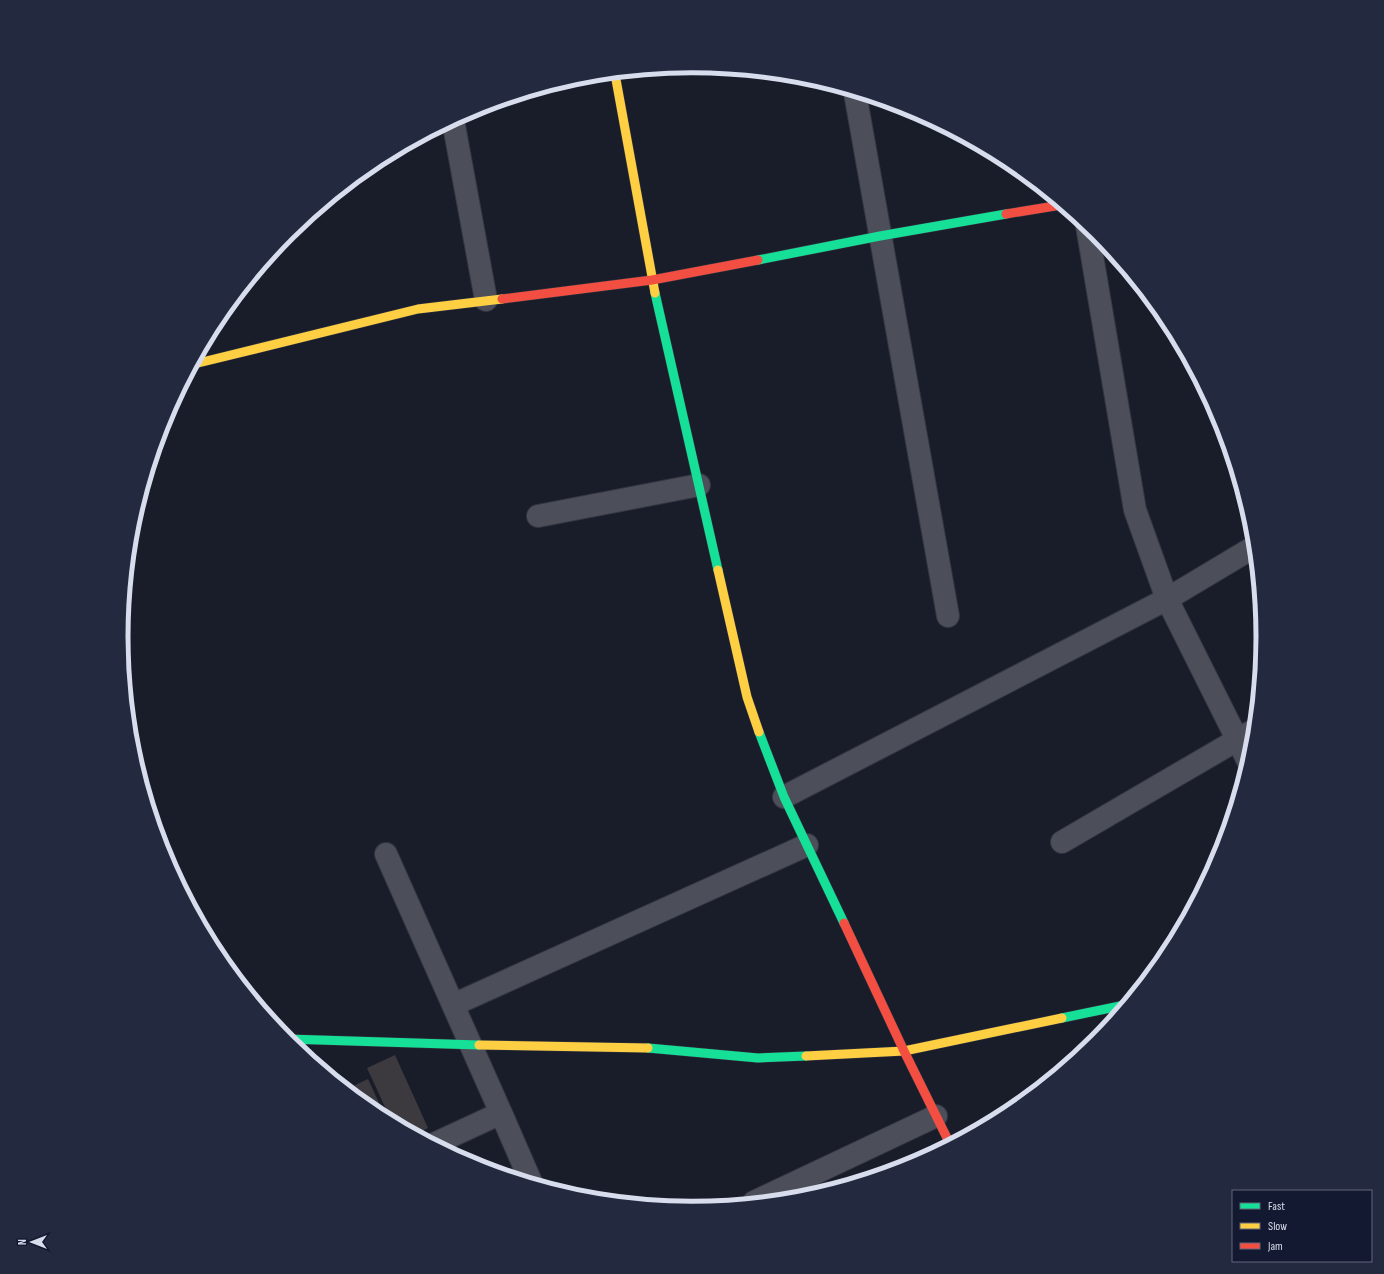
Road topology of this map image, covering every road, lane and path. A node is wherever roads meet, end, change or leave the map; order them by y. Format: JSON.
{"nodes":[{"id":1,"x":616,"y":78,"type":"edge"},
{"id":2,"x":856,"y":98,"type":"edge"},
{"id":3,"x":454,"y":126,"type":"edge"},
{"id":4,"x":1055,"y":206,"type":"edge"},
{"id":5,"x":880,"y":236,"type":"junction"},
{"id":6,"x":1089,"y":236,"type":"edge"},
{"id":7,"x":652,"y":280,"type":"junction"},
{"id":8,"x":486,"y":300,"type":"junction"},
{"id":9,"x":200,"y":363,"type":"edge"},
{"id":10,"x":699,"y":485,"type":"junction"},
{"id":11,"x":538,"y":516,"type":"dead end"},
{"id":12,"x":1249,"y":550,"type":"edge"},
{"id":13,"x":1167,"y":599,"type":"junction"},
{"id":14,"x":948,"y":616,"type":"dead end"},
{"id":15,"x":1246,"y":735,"type":"edge"},
{"id":16,"x":784,"y":797,"type":"junction"},
{"id":17,"x":1062,"y":842,"type":"dead end"},
{"id":18,"x":807,"y":846,"type":"junction"},
{"id":19,"x":386,"y":854,"type":"dead end"},
{"id":20,"x":453,"y":1005,"type":"junction"},
{"id":21,"x":1118,"y":1006,"type":"edge"},
{"id":22,"x":297,"y":1039,"type":"edge"},
{"id":23,"x":470,"y":1045,"type":"junction"},
{"id":24,"x":904,"y":1051,"type":"junction"},
{"id":25,"x":501,"y":1113,"type":"junction"},
{"id":26,"x":936,"y":1116,"type":"junction"},
{"id":27,"x":948,"y":1139,"type":"edge"},
{"id":28,"x":440,"y":1141,"type":"edge"},
{"id":29,"x":529,"y":1177,"type":"edge"},
{"id":30,"x":767,"y":1196,"type":"edge"}],
"edges":[{"from":1,"to":7,"type":"street"},
{"from":2,"to":5,"type":"street"},
{"from":3,"to":8,"type":"street"},
{"from":4,"to":5,"type":"street"},
{"from":5,"to":7,"type":"street"},
{"from":5,"to":14,"type":"street"},
{"from":6,"to":13,"type":"street"},
{"from":7,"to":8,"type":"street"},
{"from":7,"to":10,"type":"street"},
{"from":8,"to":9,"type":"street"},
{"from":10,"to":11,"type":"street"},
{"from":10,"to":16,"type":"street"},
{"from":12,"to":13,"type":"street"},
{"from":13,"to":15,"type":"street"},
{"from":13,"to":16,"type":"street"},
{"from":15,"to":17,"type":"street"},
{"from":16,"to":18,"type":"street"},
{"from":18,"to":20,"type":"street"},
{"from":18,"to":24,"type":"street"},
{"from":19,"to":20,"type":"street"},
{"from":20,"to":23,"type":"street"},
{"from":21,"to":24,"type":"street"},
{"from":22,"to":23,"type":"street"},
{"from":23,"to":24,"type":"street"},
{"from":23,"to":25,"type":"street"},
{"from":24,"to":26,"type":"street"},
{"from":25,"to":28,"type":"street"},
{"from":25,"to":29,"type":"street"},
{"from":26,"to":27,"type":"street"},
{"from":26,"to":30,"type":"street"}]}
